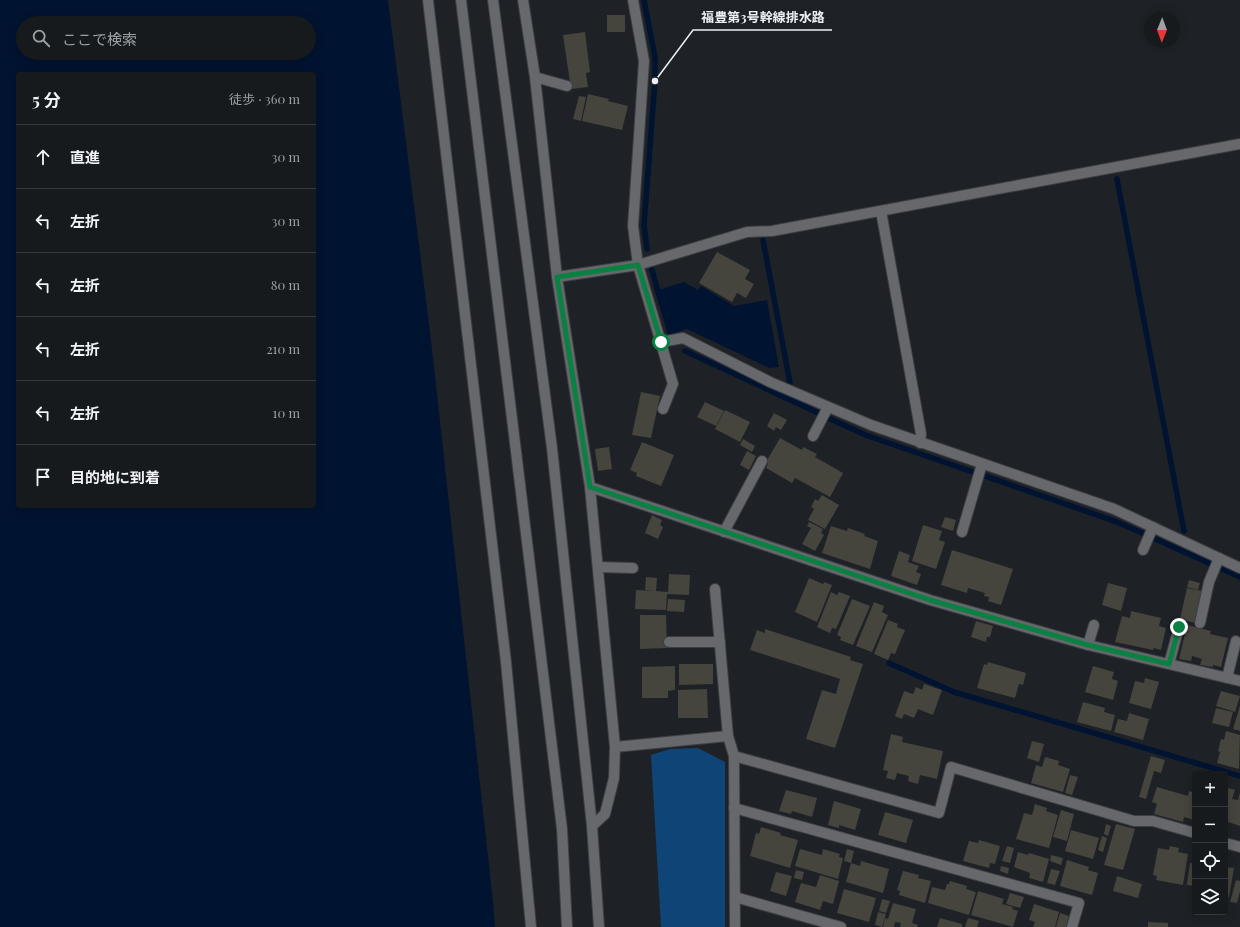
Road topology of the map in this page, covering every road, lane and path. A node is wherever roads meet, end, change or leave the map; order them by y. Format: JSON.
{"nodes":[{"id":1,"x":428,"y":0,"type":"edge"},
{"id":2,"x":461,"y":0,"type":"edge"},
{"id":3,"x":493,"y":0,"type":"edge"},
{"id":4,"x":524,"y":0,"type":"edge"},
{"id":5,"x":633,"y":0,"type":"edge"},
{"id":6,"x":536,"y":77,"type":"junction"},
{"id":7,"x":567,"y":86,"type":"dead end"},
{"id":8,"x":1240,"y":144,"type":"edge"},
{"id":9,"x":881,"y":211,"type":"junction"},
{"id":10,"x":638,"y":265,"type":"junction"},
{"id":11,"x":557,"y":277,"type":"junction"},
{"id":12,"x":661,"y":342,"type":"junction"},
{"id":13,"x":828,"y":407,"type":"junction"},
{"id":14,"x":663,"y":410,"type":"dead end"},
{"id":15,"x":813,"y":436,"type":"dead end"},
{"id":16,"x":920,"y":443,"type":"junction"},
{"id":17,"x":762,"y":461,"type":"dead end"},
{"id":18,"x":982,"y":464,"type":"junction"},
{"id":19,"x":590,"y":487,"type":"junction"},
{"id":20,"x":1152,"y":527,"type":"junction"},
{"id":21,"x":724,"y":532,"type":"junction"},
{"id":22,"x":962,"y":532,"type":"dead end"},
{"id":23,"x":1143,"y":550,"type":"dead end"},
{"id":24,"x":1219,"y":558,"type":"junction"},
{"id":25,"x":598,"y":567,"type":"junction"},
{"id":26,"x":633,"y":568,"type":"dead end"},
{"id":27,"x":1240,"y":568,"type":"edge"},
{"id":28,"x":715,"y":589,"type":"dead end"},
{"id":29,"x":1200,"y":623,"type":"dead end"},
{"id":30,"x":1094,"y":625,"type":"dead end"},
{"id":31,"x":1179,"y":627,"type":"dead end"},
{"id":32,"x":1236,"y":640,"type":"dead end"},
{"id":33,"x":669,"y":642,"type":"dead end"},
{"id":34,"x":720,"y":642,"type":"junction"},
{"id":35,"x":1088,"y":645,"type":"junction"},
{"id":36,"x":1169,"y":664,"type":"junction"},
{"id":37,"x":1227,"y":678,"type":"junction"},
{"id":38,"x":1240,"y":681,"type":"edge"},
{"id":39,"x":728,"y":736,"type":"junction"},
{"id":40,"x":615,"y":747,"type":"junction"},
{"id":41,"x":734,"y":756,"type":"junction"},
{"id":42,"x":734,"y":808,"type":"junction"},
{"id":43,"x":592,"y":826,"type":"junction"},
{"id":44,"x":1192,"y":832,"type":"edge"},
{"id":45,"x":1228,"y":844,"type":"edge"},
{"id":46,"x":1240,"y":847,"type":"edge"},
{"id":47,"x":735,"y":897,"type":"junction"},
{"id":48,"x":531,"y":927,"type":"edge"},
{"id":49,"x":567,"y":927,"type":"edge"},
{"id":50,"x":599,"y":927,"type":"edge"},
{"id":51,"x":735,"y":927,"type":"edge"},
{"id":52,"x":841,"y":927,"type":"edge"},
{"id":53,"x":1072,"y":927,"type":"edge"}],
"edges":[{"from":1,"to":48,"type":"street"},
{"from":2,"to":49,"type":"street"},
{"from":3,"to":43,"type":"street"},
{"from":4,"to":6,"type":"street"},
{"from":5,"to":10,"type":"street"},
{"from":6,"to":7,"type":"street"},
{"from":6,"to":11,"type":"street"},
{"from":8,"to":9,"type":"street"},
{"from":9,"to":10,"type":"street"},
{"from":9,"to":16,"type":"street"},
{"from":10,"to":11,"type":"street"},
{"from":10,"to":12,"type":"street"},
{"from":11,"to":19,"type":"street"},
{"from":12,"to":13,"type":"street"},
{"from":12,"to":14,"type":"street"},
{"from":13,"to":15,"type":"street"},
{"from":13,"to":16,"type":"street"},
{"from":16,"to":18,"type":"street"},
{"from":17,"to":21,"type":"street"},
{"from":18,"to":20,"type":"street"},
{"from":18,"to":22,"type":"street"},
{"from":19,"to":21,"type":"street"},
{"from":19,"to":25,"type":"street"},
{"from":20,"to":23,"type":"street"},
{"from":20,"to":24,"type":"street"},
{"from":21,"to":35,"type":"street"},
{"from":24,"to":27,"type":"street"},
{"from":24,"to":29,"type":"street"},
{"from":25,"to":26,"type":"street"},
{"from":25,"to":40,"type":"street"},
{"from":28,"to":34,"type":"street"},
{"from":30,"to":35,"type":"street"},
{"from":31,"to":36,"type":"street"},
{"from":32,"to":37,"type":"street"},
{"from":33,"to":34,"type":"street"},
{"from":34,"to":39,"type":"street"},
{"from":35,"to":36,"type":"street"},
{"from":36,"to":37,"type":"street"},
{"from":37,"to":38,"type":"street"},
{"from":39,"to":40,"type":"street"},
{"from":39,"to":41,"type":"street"},
{"from":40,"to":43,"type":"street"},
{"from":41,"to":42,"type":"street"},
{"from":41,"to":44,"type":"street"},
{"from":42,"to":47,"type":"street"},
{"from":42,"to":53,"type":"street"},
{"from":43,"to":50,"type":"street"},
{"from":45,"to":46,"type":"street"},
{"from":47,"to":51,"type":"street"},
{"from":47,"to":52,"type":"street"}]}
